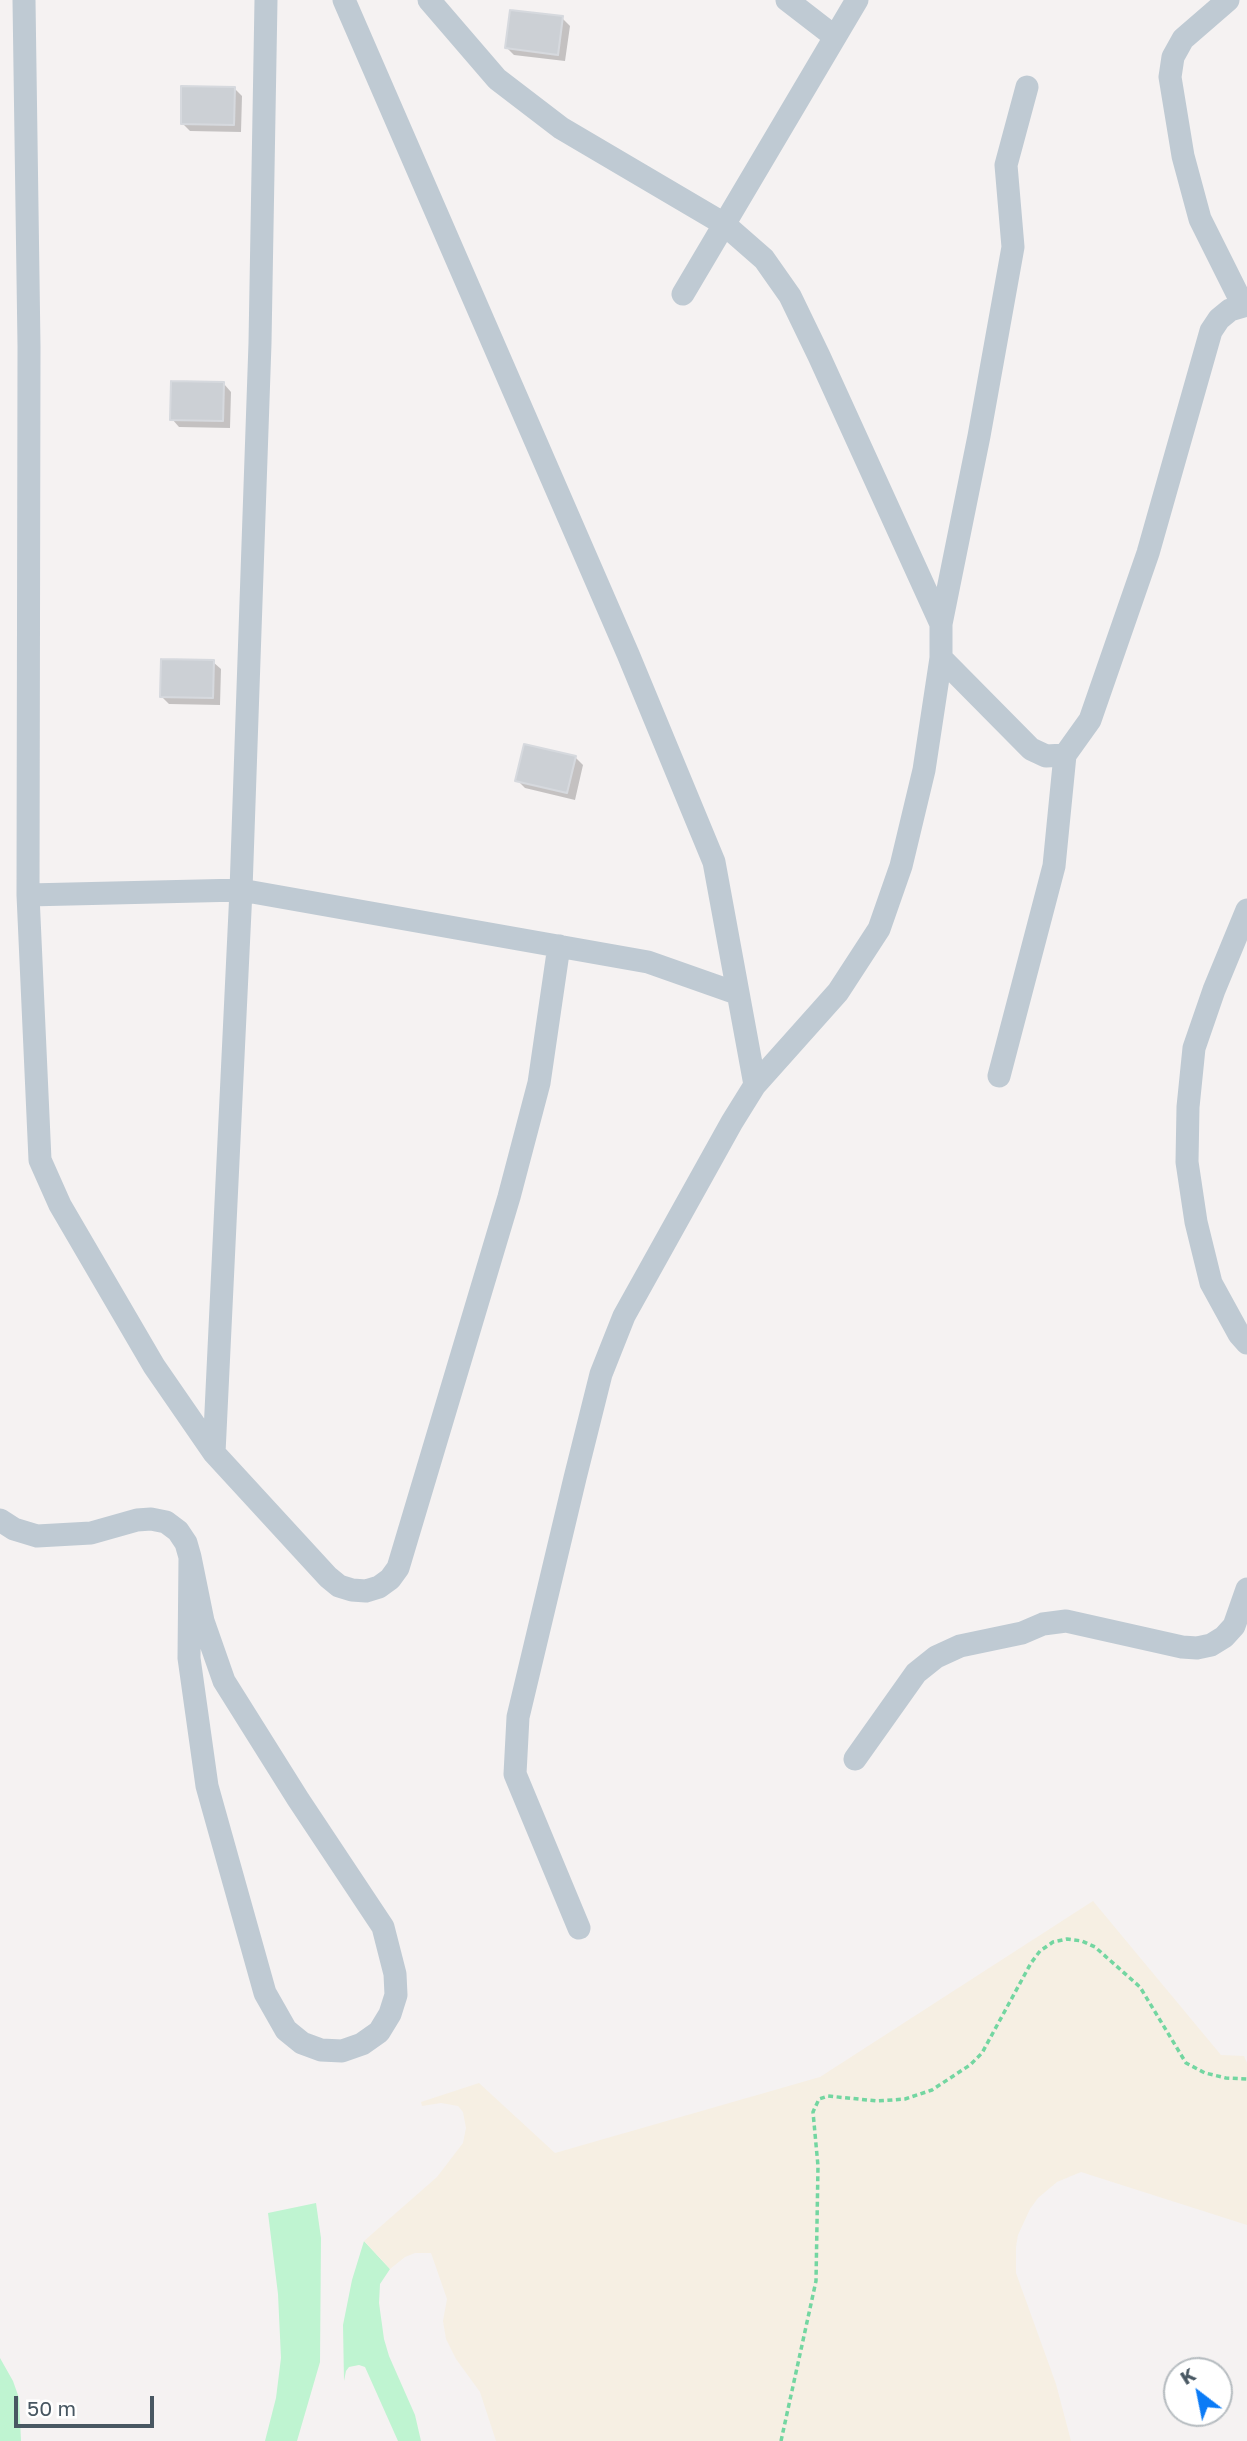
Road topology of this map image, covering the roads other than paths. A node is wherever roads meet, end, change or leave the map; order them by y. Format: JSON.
{"nodes":[{"id":1,"x":24,"y":0,"type":"edge"},
{"id":2,"x":266,"y":0,"type":"edge"},
{"id":3,"x":344,"y":0,"type":"edge"},
{"id":4,"x":429,"y":0,"type":"edge"},
{"id":5,"x":787,"y":0,"type":"edge"},
{"id":6,"x":857,"y":0,"type":"edge"},
{"id":7,"x":1228,"y":0,"type":"edge"},
{"id":8,"x":835,"y":37,"type":"junction"},
{"id":9,"x":1027,"y":87,"type":"dead end"},
{"id":10,"x":724,"y":224,"type":"junction"},
{"id":11,"x":683,"y":294,"type":"dead end"},
{"id":12,"x":1245,"y":305,"type":"edge"},
{"id":13,"x":941,"y":624,"type":"junction"},
{"id":14,"x":941,"y":658,"type":"junction"},
{"id":15,"x":1065,"y":755,"type":"junction"},
{"id":16,"x":241,"y":890,"type":"junction"},
{"id":17,"x":28,"y":895,"type":"junction"},
{"id":18,"x":1247,"y":910,"type":"edge"},
{"id":19,"x":559,"y":946,"type":"junction"},
{"id":20,"x":736,"y":993,"type":"junction"},
{"id":21,"x":999,"y":1076,"type":"dead end"},
{"id":22,"x":755,"y":1085,"type":"junction"},
{"id":23,"x":1247,"y":1343,"type":"edge"},
{"id":24,"x":214,"y":1453,"type":"junction"},
{"id":25,"x":0,"y":1520,"type":"edge"},
{"id":26,"x":190,"y":1557,"type":"junction"},
{"id":27,"x":1247,"y":1589,"type":"edge"},
{"id":28,"x":855,"y":1759,"type":"dead end"},
{"id":29,"x":579,"y":1928,"type":"dead end"}],
"edges":[{"from":1,"to":17,"type":"street"},
{"from":2,"to":16,"type":"street"},
{"from":3,"to":20,"type":"street"},
{"from":4,"to":10,"type":"street"},
{"from":5,"to":8,"type":"street"},
{"from":6,"to":8,"type":"street"},
{"from":7,"to":12,"type":"street"},
{"from":8,"to":10,"type":"street"},
{"from":9,"to":13,"type":"street"},
{"from":10,"to":11,"type":"street"},
{"from":10,"to":13,"type":"street"},
{"from":12,"to":15,"type":"street"},
{"from":13,"to":14,"type":"street"},
{"from":14,"to":15,"type":"street"},
{"from":14,"to":22,"type":"street"},
{"from":15,"to":21,"type":"street"},
{"from":16,"to":17,"type":"street"},
{"from":16,"to":19,"type":"street"},
{"from":16,"to":24,"type":"street"},
{"from":17,"to":24,"type":"street"},
{"from":18,"to":23,"type":"street"},
{"from":19,"to":20,"type":"street"},
{"from":19,"to":24,"type":"street"},
{"from":20,"to":22,"type":"street"},
{"from":22,"to":29,"type":"street"},
{"from":25,"to":26,"type":"street"},
{"from":26,"to":26,"type":"street"},
{"from":27,"to":28,"type":"street"}]}
